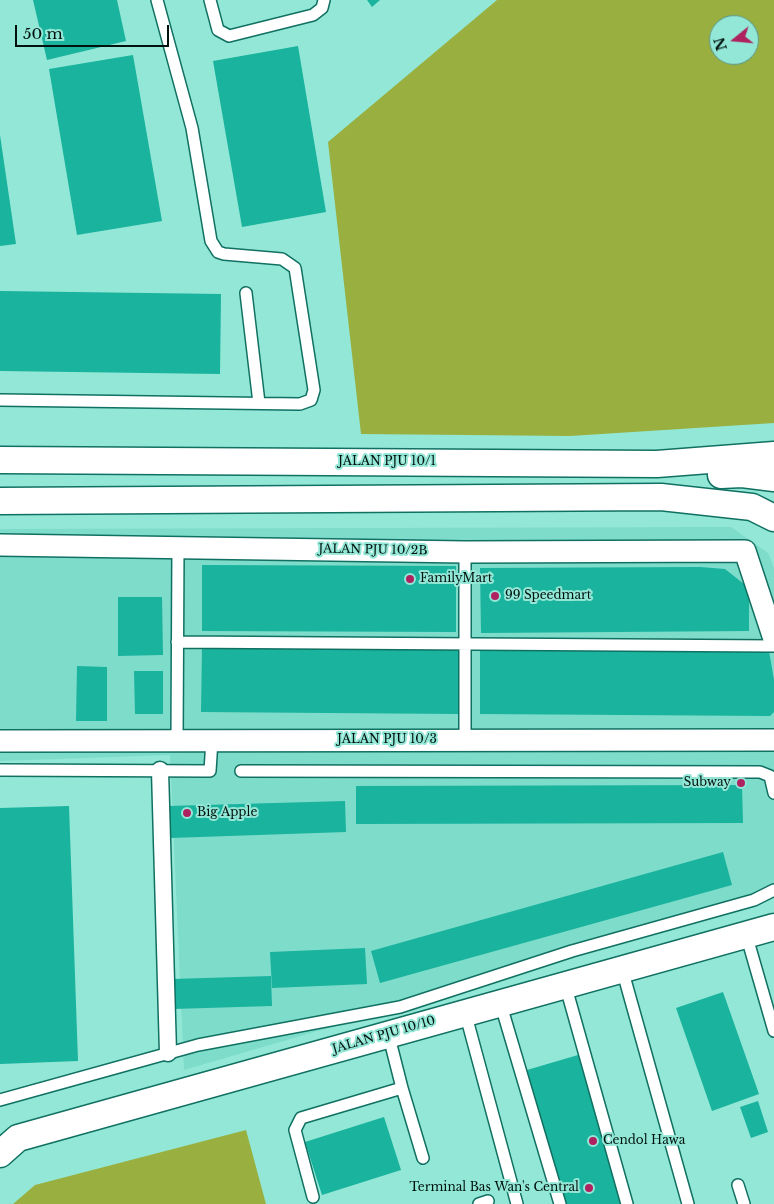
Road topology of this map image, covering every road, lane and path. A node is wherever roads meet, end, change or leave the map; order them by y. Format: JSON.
{"nodes":[{"id":1,"x":157,"y":0,"type":"edge"},
{"id":2,"x":210,"y":0,"type":"edge"},
{"id":3,"x":324,"y":0,"type":"edge"},
{"id":4,"x":246,"y":293,"type":"dead end"},
{"id":5,"x":0,"y":400,"type":"edge"},
{"id":6,"x":259,"y":403,"type":"junction"},
{"id":7,"x":774,"y":455,"type":"edge"},
{"id":8,"x":0,"y":460,"type":"edge"},
{"id":9,"x":657,"y":464,"type":"junction"},
{"id":10,"x":774,"y":478,"type":"edge"},
{"id":11,"x":0,"y":501,"type":"edge"},
{"id":12,"x":774,"y":518,"type":"edge"},
{"id":13,"x":0,"y":545,"type":"edge"},
{"id":14,"x":178,"y":547,"type":"junction"},
{"id":15,"x":465,"y":552,"type":"junction"},
{"id":16,"x":774,"y":639,"type":"edge"},
{"id":17,"x":178,"y":642,"type":"junction"},
{"id":18,"x":465,"y":644,"type":"junction"},
{"id":19,"x":774,"y":646,"type":"edge"},
{"id":20,"x":177,"y":740,"type":"junction"},
{"id":21,"x":212,"y":740,"type":"junction"},
{"id":22,"x":465,"y":740,"type":"junction"},
{"id":23,"x":774,"y":740,"type":"edge"},
{"id":24,"x":0,"y":741,"type":"edge"},
{"id":25,"x":0,"y":770,"type":"edge"},
{"id":26,"x":160,"y":770,"type":"junction"},
{"id":27,"x":241,"y":771,"type":"dead end"},
{"id":28,"x":774,"y":793,"type":"edge"},
{"id":29,"x":774,"y":890,"type":"edge"},
{"id":30,"x":774,"y":927,"type":"edge"},
{"id":31,"x":746,"y":934,"type":"junction"},
{"id":32,"x":622,"y":969,"type":"junction"},
{"id":33,"x":565,"y":984,"type":"junction"},
{"id":34,"x":769,"y":995,"type":"edge"},
{"id":35,"x":500,"y":1002,"type":"junction"},
{"id":36,"x":465,"y":1012,"type":"junction"},
{"id":37,"x":774,"y":1031,"type":"edge"},
{"id":38,"x":388,"y":1033,"type":"junction"},
{"id":39,"x":168,"y":1053,"type":"junction"},
{"id":40,"x":402,"y":1088,"type":"junction"},
{"id":41,"x":0,"y":1100,"type":"edge"},
{"id":42,"x":0,"y":1154,"type":"edge"},
{"id":43,"x":423,"y":1158,"type":"dead end"},
{"id":44,"x":738,"y":1184,"type":"dead end"},
{"id":45,"x":314,"y":1197,"type":"dead end"},
{"id":46,"x":517,"y":1204,"type":"edge"},
{"id":47,"x":560,"y":1204,"type":"edge"},
{"id":48,"x":627,"y":1204,"type":"edge"},
{"id":49,"x":688,"y":1204,"type":"edge"},
{"id":50,"x":744,"y":1204,"type":"edge"}],
"edges":[{"from":1,"to":6,"type":"lane"},
{"from":2,"to":3,"type":"lane"},
{"from":4,"to":6,"type":"lane"},
{"from":5,"to":6,"type":"lane"},
{"from":7,"to":9,"type":"street","name":"JALAN PJU 10/1"},
{"from":8,"to":9,"type":"street","name":"JALAN PJU 10/1"},
{"from":9,"to":10,"type":"street"},
{"from":11,"to":12,"type":"street"},
{"from":13,"to":14,"type":"street","name":"JALAN PJU 10/2B"},
{"from":14,"to":15,"type":"street","name":"JALAN PJU 10/2B"},
{"from":14,"to":17,"type":"lane"},
{"from":15,"to":16,"type":"street","name":"JALAN PJU 10/2B"},
{"from":15,"to":18,"type":"lane"},
{"from":17,"to":18,"type":"lane"},
{"from":17,"to":20,"type":"lane"},
{"from":18,"to":19,"type":"lane"},
{"from":18,"to":22,"type":"lane"},
{"from":20,"to":21,"type":"street","name":"JALAN PJU 10/3"},
{"from":20,"to":24,"type":"street","name":"JALAN PJU 10/3"},
{"from":21,"to":22,"type":"street","name":"JALAN PJU 10/3"},
{"from":21,"to":26,"type":"lane"},
{"from":22,"to":23,"type":"street","name":"JALAN PJU 10/3"},
{"from":25,"to":26,"type":"lane"},
{"from":26,"to":39,"type":"street"},
{"from":27,"to":28,"type":"lane"},
{"from":29,"to":39,"type":"lane"},
{"from":30,"to":31,"type":"street","name":"JALAN PJU 10/10"},
{"from":31,"to":32,"type":"street","name":"JALAN PJU 10/10"},
{"from":31,"to":34,"type":"lane"},
{"from":32,"to":33,"type":"street","name":"JALAN PJU 10/10"},
{"from":32,"to":49,"type":"lane"},
{"from":33,"to":35,"type":"street","name":"JALAN PJU 10/10"},
{"from":33,"to":48,"type":"lane"},
{"from":34,"to":37,"type":"lane"},
{"from":35,"to":36,"type":"street","name":"JALAN PJU 10/10"},
{"from":35,"to":47,"type":"lane"},
{"from":36,"to":38,"type":"street","name":"JALAN PJU 10/10"},
{"from":36,"to":46,"type":"lane"},
{"from":38,"to":40,"type":"lane"},
{"from":38,"to":42,"type":"street","name":"JALAN PJU 10/10"},
{"from":39,"to":41,"type":"lane"},
{"from":40,"to":43,"type":"lane"},
{"from":40,"to":45,"type":"lane"},
{"from":44,"to":50,"type":"lane"}]}
